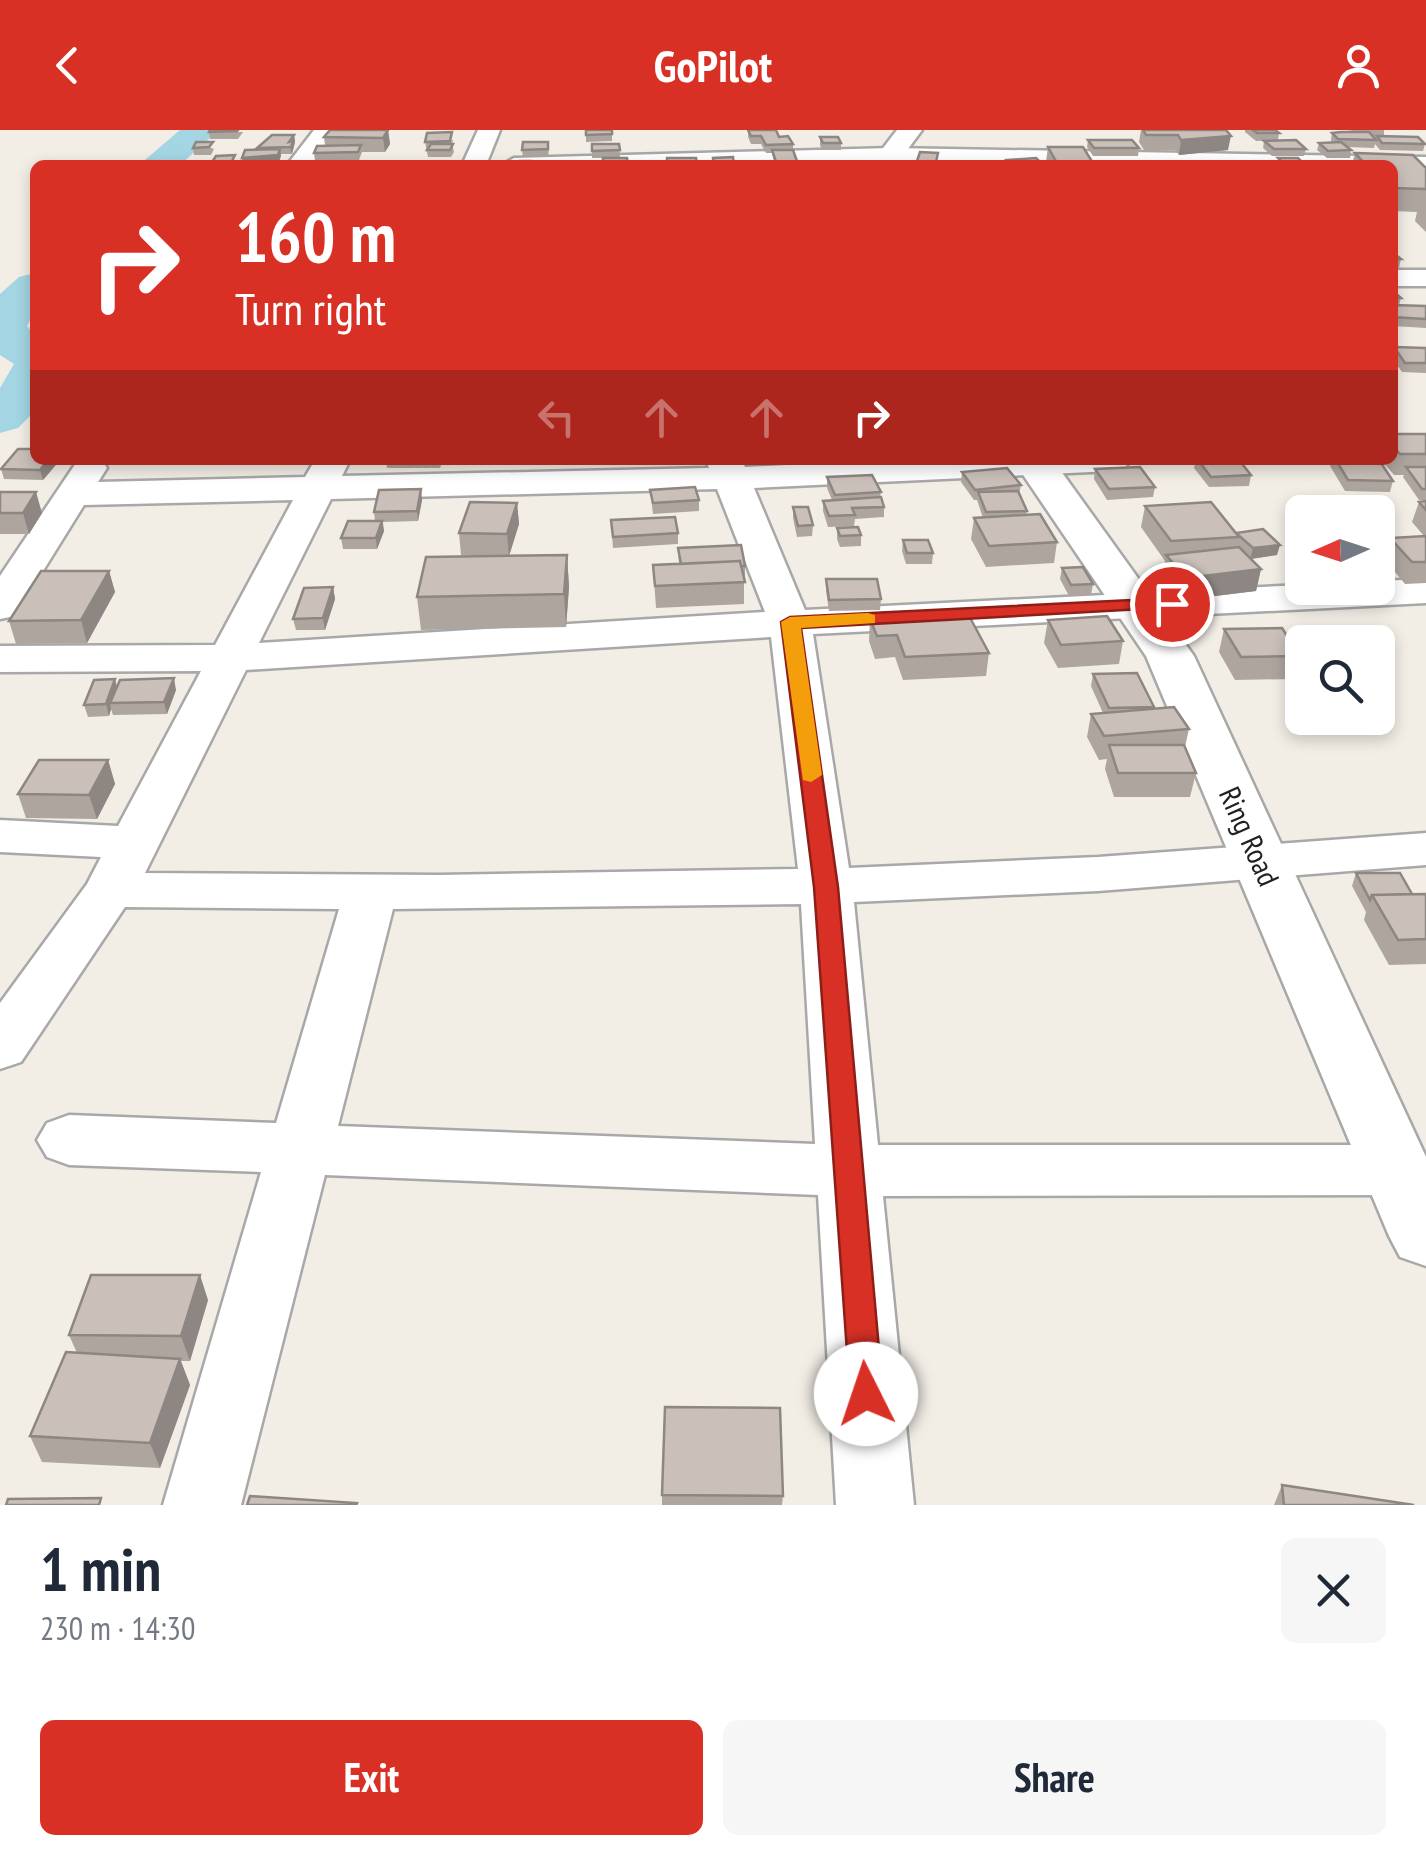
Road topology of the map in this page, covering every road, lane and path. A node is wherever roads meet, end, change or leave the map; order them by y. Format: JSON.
{"nodes":[{"id":1,"x":326,"y":130,"type":"edge"},
{"id":2,"x":490,"y":130,"type":"edge"},
{"id":3,"x":796,"y":130,"type":"edge"},
{"id":4,"x":910,"y":130,"type":"edge"},
{"id":5,"x":1238,"y":140,"type":"dead end"},
{"id":6,"x":645,"y":157,"type":"edge"},
{"id":7,"x":303,"y":160,"type":"edge"},
{"id":8,"x":476,"y":160,"type":"edge"},
{"id":9,"x":596,"y":160,"type":"edge"},
{"id":10,"x":815,"y":160,"type":"edge"},
{"id":11,"x":887,"y":160,"type":"edge"},
{"id":12,"x":1257,"y":160,"type":"edge"},
{"id":13,"x":1398,"y":164,"type":"edge"},
{"id":14,"x":1426,"y":164,"type":"edge"},
{"id":15,"x":1398,"y":278,"type":"edge"},
{"id":16,"x":1426,"y":278,"type":"edge"},
{"id":17,"x":91,"y":465,"type":"edge"},
{"id":18,"x":903,"y":465,"type":"edge"},
{"id":19,"x":1037,"y":465,"type":"edge"},
{"id":20,"x":728,"y":469,"type":"edge"},
{"id":21,"x":324,"y":475,"type":"edge"},
{"id":22,"x":70,"y":494,"type":"junction"},
{"id":23,"x":1426,"y":591,"type":"edge"},
{"id":24,"x":1135,"y":605,"type":"junction"},
{"id":25,"x":0,"y":608,"type":"edge"},
{"id":26,"x":790,"y":622,"type":"junction"},
{"id":27,"x":230,"y":658,"type":"junction"},
{"id":28,"x":0,"y":659,"type":"edge"},
{"id":29,"x":0,"y":836,"type":"edge"},
{"id":30,"x":135,"y":843,"type":"junction"},
{"id":31,"x":1426,"y":848,"type":"edge"},
{"id":32,"x":1263,"y":865,"type":"junction"},
{"id":33,"x":826,"y":887,"type":"junction"},
{"id":34,"x":110,"y":890,"type":"junction"},
{"id":35,"x":370,"y":894,"type":"junction"},
{"id":36,"x":0,"y":1048,"type":"edge"},
{"id":37,"x":69,"y":1140,"type":"dead end"},
{"id":38,"x":300,"y":1147,"type":"junction"},
{"id":39,"x":1403,"y":1153,"type":"edge"},
{"id":40,"x":849,"y":1171,"type":"junction"},
{"id":41,"x":1426,"y":1236,"type":"edge"},
{"id":42,"x":202,"y":1505,"type":"edge"},
{"id":43,"x":875,"y":1505,"type":"edge"}],
"edges":[{"from":1,"to":7,"type":"street"},
{"from":2,"to":8,"type":"street"},
{"from":3,"to":10,"type":"street"},
{"from":4,"to":11,"type":"street"},
{"from":5,"to":12,"type":"street"},
{"from":6,"to":9,"type":"street"},
{"from":6,"to":10,"type":"street"},
{"from":10,"to":11,"type":"street"},
{"from":13,"to":14,"type":"street"},
{"from":15,"to":16,"type":"street"},
{"from":17,"to":22,"type":"street"},
{"from":18,"to":20,"type":"street"},
{"from":19,"to":24,"type":"street","name":"Ring Road"},
{"from":20,"to":21,"type":"street"},
{"from":20,"to":26,"type":"street"},
{"from":21,"to":22,"type":"street"},
{"from":21,"to":27,"type":"street"},
{"from":22,"to":25,"type":"street"},
{"from":23,"to":24,"type":"street"},
{"from":24,"to":26,"type":"street"},
{"from":24,"to":32,"type":"street","name":"Ring Road"},
{"from":26,"to":27,"type":"street"},
{"from":26,"to":33,"type":"street"},
{"from":27,"to":28,"type":"street"},
{"from":27,"to":30,"type":"street"},
{"from":29,"to":30,"type":"street"},
{"from":30,"to":34,"type":"street"},
{"from":31,"to":32,"type":"street"},
{"from":32,"to":33,"type":"street"},
{"from":32,"to":39,"type":"street","name":"Ring Road"},
{"from":33,"to":35,"type":"street"},
{"from":33,"to":40,"type":"street"},
{"from":34,"to":35,"type":"street"},
{"from":34,"to":36,"type":"street"},
{"from":35,"to":38,"type":"street"},
{"from":37,"to":38,"type":"street"},
{"from":38,"to":40,"type":"street"},
{"from":38,"to":42,"type":"street"},
{"from":39,"to":40,"type":"street"},
{"from":39,"to":41,"type":"street","name":"Ring Road"},
{"from":40,"to":43,"type":"street"}]}
